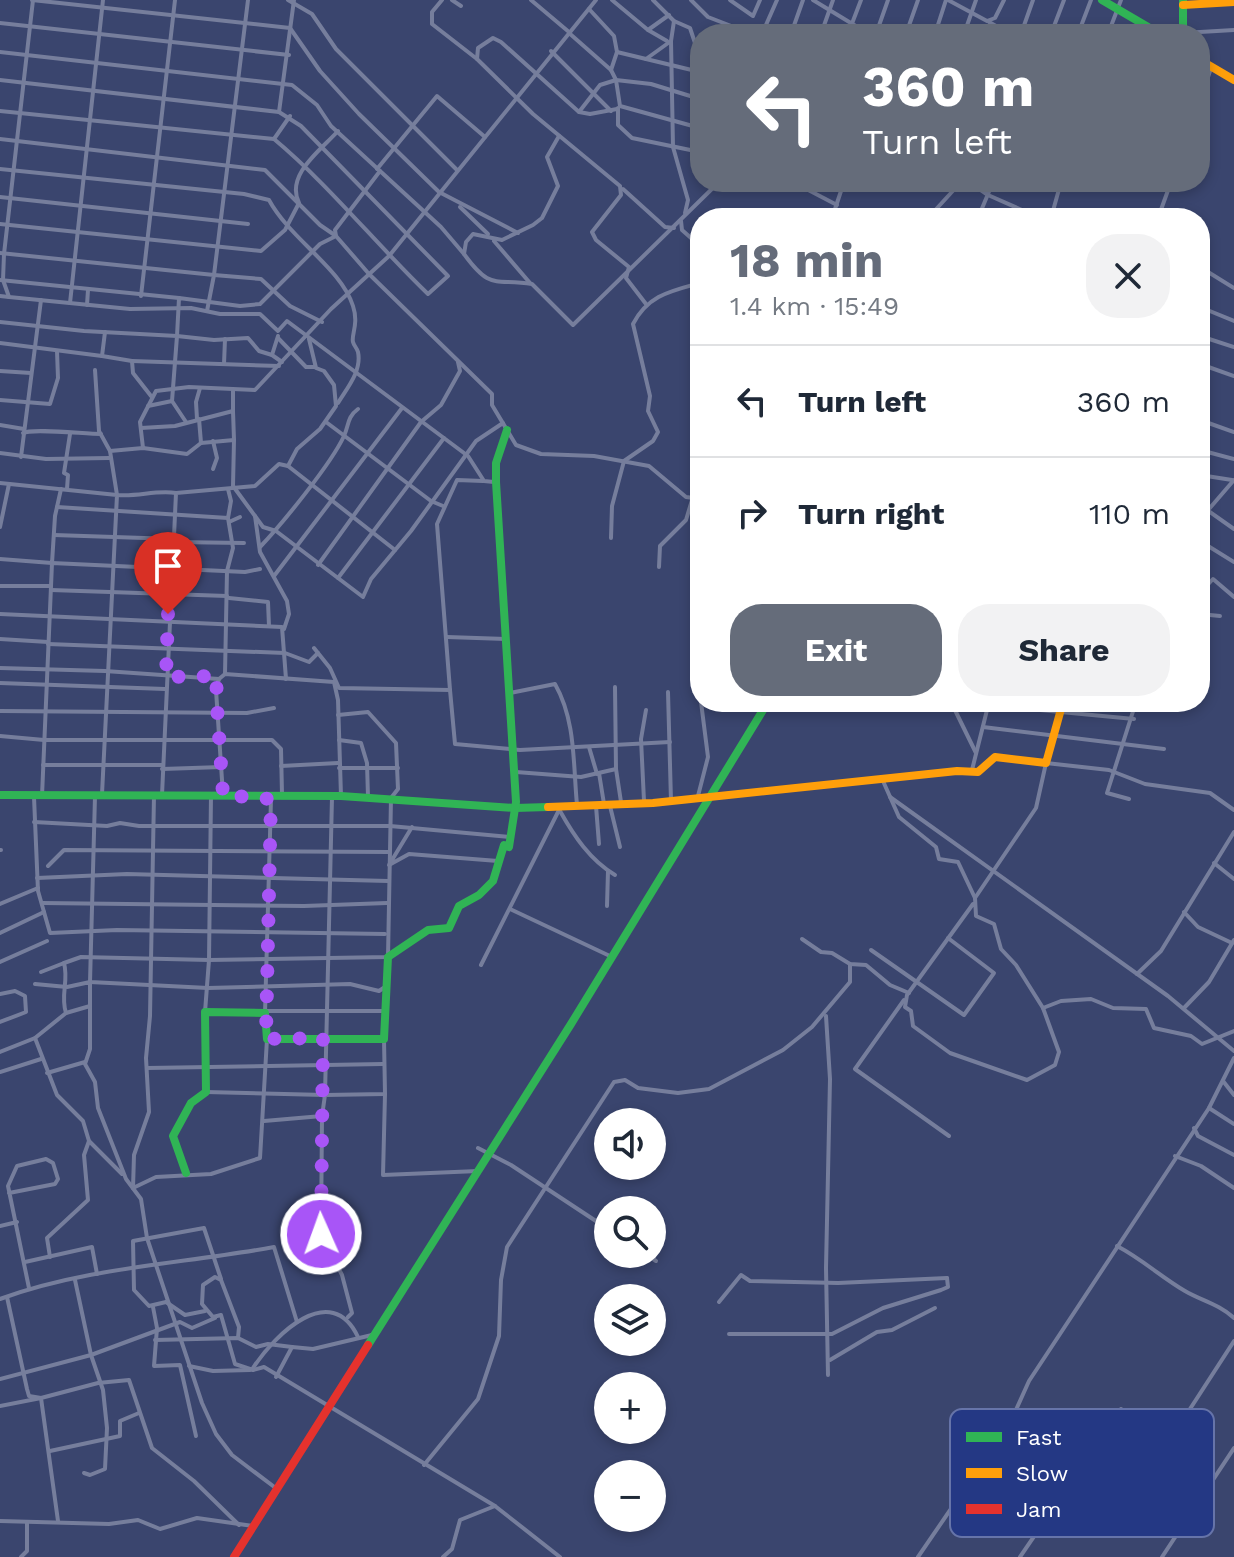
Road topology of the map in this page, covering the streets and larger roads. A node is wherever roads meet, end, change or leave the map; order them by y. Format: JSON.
{"nodes":[{"id":1,"x":32,"y":0,"type":"edge"},
{"id":2,"x":103,"y":0,"type":"edge"},
{"id":3,"x":175,"y":0,"type":"edge"},
{"id":4,"x":248,"y":0,"type":"edge"},
{"id":5,"x":292,"y":0,"type":"edge"},
{"id":6,"x":442,"y":0,"type":"edge"},
{"id":7,"x":452,"y":0,"type":"edge"},
{"id":8,"x":531,"y":0,"type":"edge"},
{"id":9,"x":596,"y":0,"type":"edge"},
{"id":10,"x":612,"y":0,"type":"edge"},
{"id":11,"x":653,"y":0,"type":"edge"},
{"id":12,"x":691,"y":0,"type":"edge"},
{"id":13,"x":730,"y":0,"type":"edge"},
{"id":14,"x":760,"y":0,"type":"edge"},
{"id":15,"x":777,"y":0,"type":"edge"},
{"id":16,"x":803,"y":0,"type":"edge"},
{"id":17,"x":813,"y":0,"type":"edge"},
{"id":18,"x":833,"y":0,"type":"edge"},
{"id":19,"x":861,"y":0,"type":"edge"},
{"id":20,"x":888,"y":0,"type":"edge"},
{"id":21,"x":918,"y":0,"type":"edge"},
{"id":22,"x":947,"y":0,"type":"edge"},
{"id":23,"x":976,"y":0,"type":"edge"},
{"id":24,"x":1004,"y":0,"type":"edge"},
{"id":25,"x":1033,"y":0,"type":"edge"},
{"id":26,"x":1064,"y":0,"type":"edge"},
{"id":27,"x":1091,"y":0,"type":"edge"},
{"id":28,"x":1102,"y":0,"type":"edge"},
{"id":29,"x":1183,"y":2,"type":"edge"},
{"id":30,"x":1234,"y":2,"type":"edge"},
{"id":31,"x":1120,"y":5,"type":"edge"},
{"id":32,"x":461,"y":6,"type":"dead end"},
{"id":33,"x":102,"y":7,"type":"junction"},
{"id":34,"x":589,"y":9,"type":"junction"},
{"id":35,"x":829,"y":10,"type":"junction"},
{"id":36,"x":173,"y":15,"type":"junction"},
{"id":37,"x":669,"y":15,"type":"junction"},
{"id":38,"x":971,"y":15,"type":"junction"},
{"id":39,"x":674,"y":21,"type":"junction"},
{"id":40,"x":987,"y":21,"type":"junction"},
{"id":41,"x":0,"y":23,"type":"edge"},
{"id":42,"x":243,"y":23,"type":"junction"},
{"id":43,"x":852,"y":23,"type":"joint"},
{"id":44,"x":726,"y":24,"type":"edge"},
{"id":45,"x":766,"y":24,"type":"edge"},
{"id":46,"x":795,"y":24,"type":"edge"},
{"id":47,"x":824,"y":24,"type":"edge"},
{"id":48,"x":880,"y":24,"type":"edge"},
{"id":49,"x":910,"y":24,"type":"edge"},
{"id":50,"x":939,"y":24,"type":"edge"},
{"id":51,"x":968,"y":24,"type":"edge"},
{"id":52,"x":992,"y":24,"type":"edge"},
{"id":53,"x":1025,"y":24,"type":"edge"},
{"id":54,"x":1055,"y":24,"type":"edge"},
{"id":55,"x":1082,"y":24,"type":"edge"},
{"id":56,"x":1112,"y":24,"type":"edge"},
{"id":57,"x":1146,"y":24,"type":"edge"},
{"id":58,"x":1182,"y":24,"type":"edge"},
{"id":59,"x":30,"y":27,"type":"junction"},
{"id":60,"x":290,"y":28,"type":"junction"},
{"id":61,"x":690,"y":28,"type":"edge"},
{"id":62,"x":648,"y":30,"type":"junction"},
{"id":63,"x":1234,"y":30,"type":"edge"},
{"id":64,"x":1210,"y":32,"type":"edge"},
{"id":65,"x":568,"y":33,"type":"junction"},
{"id":66,"x":99,"y":35,"type":"junction"},
{"id":67,"x":669,"y":41,"type":"junction"},
{"id":68,"x":170,"y":42,"type":"junction"},
{"id":69,"x":240,"y":50,"type":"junction"},
{"id":70,"x":551,"y":51,"type":"junction"},
{"id":71,"x":0,"y":52,"type":"edge"},
{"id":72,"x":617,"y":52,"type":"junction"},
{"id":73,"x":26,"y":55,"type":"junction"},
{"id":74,"x":289,"y":55,"type":"junction"},
{"id":75,"x":477,"y":59,"type":"junction"},
{"id":76,"x":646,"y":59,"type":"junction"},
{"id":77,"x":95,"y":64,"type":"junction"},
{"id":78,"x":673,"y":65,"type":"junction"},
{"id":79,"x":1211,"y":68,"type":"joint"},
{"id":80,"x":690,"y":69,"type":"edge"},
{"id":81,"x":611,"y":70,"type":"junction"},
{"id":82,"x":165,"y":71,"type":"junction"},
{"id":83,"x":1210,"y":71,"type":"edge"},
{"id":84,"x":535,"y":73,"type":"junction"},
{"id":85,"x":237,"y":78,"type":"junction"},
{"id":86,"x":0,"y":80,"type":"edge"},
{"id":87,"x":616,"y":80,"type":"junction"},
{"id":88,"x":1234,"y":80,"type":"edge"},
{"id":89,"x":284,"y":82,"type":"junction"},
{"id":90,"x":22,"y":83,"type":"junction"},
{"id":91,"x":93,"y":90,"type":"junction"},
{"id":92,"x":594,"y":91,"type":"junction"},
{"id":93,"x":673,"y":92,"type":"junction"},
{"id":94,"x":690,"y":96,"type":"edge"},
{"id":95,"x":516,"y":98,"type":"junction"},
{"id":96,"x":163,"y":100,"type":"junction"},
{"id":97,"x":234,"y":107,"type":"junction"},
{"id":98,"x":619,"y":107,"type":"junction"},
{"id":99,"x":0,"y":111,"type":"edge"},
{"id":100,"x":611,"y":111,"type":"junction"},
{"id":101,"x":279,"y":112,"type":"junction"},
{"id":102,"x":579,"y":112,"type":"junction"},
{"id":103,"x":19,"y":113,"type":"junction"},
{"id":104,"x":290,"y":116,"type":"junction"},
{"id":105,"x":89,"y":120,"type":"junction"},
{"id":106,"x":673,"y":120,"type":"junction"},
{"id":107,"x":690,"y":125,"type":"edge"},
{"id":108,"x":413,"y":127,"type":"junction"},
{"id":109,"x":159,"y":128,"type":"junction"},
{"id":110,"x":338,"y":131,"type":"junction"},
{"id":111,"x":231,"y":136,"type":"junction"},
{"id":112,"x":559,"y":136,"type":"junction"},
{"id":113,"x":485,"y":137,"type":"junction"},
{"id":114,"x":0,"y":139,"type":"edge"},
{"id":115,"x":274,"y":139,"type":"junction"},
{"id":116,"x":16,"y":141,"type":"junction"},
{"id":117,"x":673,"y":147,"type":"junction"},
{"id":118,"x":322,"y":148,"type":"junction"},
{"id":119,"x":397,"y":148,"type":"junction"},
{"id":120,"x":85,"y":150,"type":"junction"},
{"id":121,"x":690,"y":150,"type":"edge"},
{"id":122,"x":156,"y":157,"type":"junction"},
{"id":123,"x":306,"y":165,"type":"junction"},
{"id":124,"x":228,"y":166,"type":"junction"},
{"id":125,"x":0,"y":169,"type":"edge"},
{"id":126,"x":14,"y":170,"type":"junction"},
{"id":127,"x":379,"y":170,"type":"junction"},
{"id":128,"x":458,"y":170,"type":"junction"},
{"id":129,"x":85,"y":177,"type":"junction"},
{"id":130,"x":154,"y":185,"type":"junction"},
{"id":131,"x":620,"y":186,"type":"junction"},
{"id":132,"x":224,"y":192,"type":"junction"},
{"id":133,"x":365,"y":192,"type":"junction"},
{"id":134,"x":439,"y":192,"type":"junction"},
{"id":135,"x":709,"y":192,"type":"edge"},
{"id":136,"x":812,"y":192,"type":"edge"},
{"id":137,"x":841,"y":192,"type":"edge"},
{"id":138,"x":952,"y":192,"type":"edge"},
{"id":139,"x":984,"y":192,"type":"edge"},
{"id":140,"x":989,"y":192,"type":"edge"},
{"id":141,"x":988,"y":195,"type":"junction"},
{"id":142,"x":0,"y":197,"type":"edge"},
{"id":143,"x":11,"y":198,"type":"junction"},
{"id":144,"x":299,"y":203,"type":"junction"},
{"id":145,"x":80,"y":204,"type":"junction"},
{"id":146,"x":457,"y":204,"type":"junction"},
{"id":147,"x":837,"y":205,"type":"junction"},
{"id":148,"x":694,"y":208,"type":"edge"},
{"id":149,"x":836,"y":208,"type":"edge"},
{"id":150,"x":937,"y":208,"type":"edge"},
{"id":151,"x":982,"y":208,"type":"edge"},
{"id":152,"x":1017,"y":208,"type":"edge"},
{"id":153,"x":347,"y":212,"type":"junction"},
{"id":154,"x":690,"y":212,"type":"edge"},
{"id":155,"x":150,"y":213,"type":"junction"},
{"id":156,"x":422,"y":214,"type":"junction"},
{"id":157,"x":222,"y":220,"type":"junction"},
{"id":158,"x":680,"y":222,"type":"junction"},
{"id":159,"x":0,"y":224,"type":"edge"},
{"id":160,"x":248,"y":224,"type":"dead end"},
{"id":161,"x":7,"y":225,"type":"junction"},
{"id":162,"x":287,"y":226,"type":"junction"},
{"id":163,"x":674,"y":228,"type":"junction"},
{"id":164,"x":75,"y":233,"type":"junction"},
{"id":165,"x":408,"y":233,"type":"junction"},
{"id":166,"x":518,"y":233,"type":"junction"},
{"id":167,"x":336,"y":236,"type":"junction"},
{"id":168,"x":690,"y":237,"type":"edge"},
{"id":169,"x":493,"y":239,"type":"junction"},
{"id":170,"x":147,"y":240,"type":"junction"},
{"id":171,"x":219,"y":247,"type":"junction"},
{"id":172,"x":2,"y":253,"type":"edge"},
{"id":173,"x":310,"y":253,"type":"junction"},
{"id":174,"x":464,"y":254,"type":"junction"},
{"id":175,"x":389,"y":256,"type":"junction"},
{"id":176,"x":73,"y":260,"type":"junction"},
{"id":177,"x":144,"y":267,"type":"junction"},
{"id":178,"x":628,"y":273,"type":"junction"},
{"id":179,"x":369,"y":274,"type":"junction"},
{"id":180,"x":1210,"y":274,"type":"edge"},
{"id":181,"x":214,"y":275,"type":"junction"},
{"id":182,"x":1,"y":280,"type":"edge"},
{"id":183,"x":532,"y":284,"type":"junction"},
{"id":184,"x":690,"y":286,"type":"edge"},
{"id":185,"x":71,"y":287,"type":"junction"},
{"id":186,"x":1234,"y":288,"type":"edge"},
{"id":187,"x":88,"y":290,"type":"junction"},
{"id":188,"x":272,"y":290,"type":"junction"},
{"id":189,"x":348,"y":295,"type":"junction"},
{"id":190,"x":0,"y":296,"type":"edge"},
{"id":191,"x":141,"y":296,"type":"junction"},
{"id":192,"x":9,"y":297,"type":"junction"},
{"id":193,"x":179,"y":298,"type":"junction"},
{"id":194,"x":41,"y":300,"type":"junction"},
{"id":195,"x":209,"y":302,"type":"junction"},
{"id":196,"x":70,"y":304,"type":"junction"},
{"id":197,"x":221,"y":304,"type":"junction"},
{"id":198,"x":260,"y":304,"type":"junction"},
{"id":199,"x":646,"y":304,"type":"junction"},
{"id":200,"x":87,"y":305,"type":"junction"},
{"id":201,"x":179,"y":308,"type":"junction"},
{"id":202,"x":207,"y":311,"type":"junction"},
{"id":203,"x":1210,"y":311,"type":"edge"},
{"id":204,"x":220,"y":314,"type":"junction"},
{"id":205,"x":260,"y":314,"type":"junction"},
{"id":206,"x":1234,"y":321,"type":"edge"},
{"id":207,"x":0,"y":322,"type":"edge"},
{"id":208,"x":322,"y":322,"type":"junction"},
{"id":209,"x":38,"y":325,"type":"junction"},
{"id":210,"x":278,"y":331,"type":"junction"},
{"id":211,"x":105,"y":332,"type":"junction"},
{"id":212,"x":177,"y":336,"type":"junction"},
{"id":213,"x":308,"y":336,"type":"junction"},
{"id":214,"x":278,"y":338,"type":"junction"},
{"id":215,"x":225,"y":339,"type":"junction"},
{"id":216,"x":1210,"y":339,"type":"edge"},
{"id":217,"x":0,"y":343,"type":"edge"},
{"id":218,"x":1234,"y":347,"type":"edge"},
{"id":219,"x":34,"y":349,"type":"junction"},
{"id":220,"x":57,"y":351,"type":"junction"},
{"id":221,"x":290,"y":354,"type":"junction"},
{"id":222,"x":272,"y":355,"type":"junction"},
{"id":223,"x":102,"y":356,"type":"junction"},
{"id":224,"x":457,"y":359,"type":"junction"},
{"id":225,"x":132,"y":361,"type":"junction"},
{"id":226,"x":173,"y":362,"type":"junction"},
{"id":227,"x":224,"y":364,"type":"junction"},
{"id":228,"x":280,"y":364,"type":"junction"},
{"id":229,"x":315,"y":367,"type":"junction"},
{"id":230,"x":1210,"y":368,"type":"edge"},
{"id":231,"x":95,"y":370,"type":"dead end"},
{"id":232,"x":0,"y":371,"type":"edge"},
{"id":233,"x":31,"y":373,"type":"junction"},
{"id":234,"x":357,"y":373,"type":"junction"},
{"id":235,"x":1234,"y":376,"type":"edge"},
{"id":236,"x":200,"y":388,"type":"junction"},
{"id":237,"x":171,"y":389,"type":"junction"},
{"id":238,"x":233,"y":391,"type":"junction"},
{"id":239,"x":151,"y":396,"type":"junction"},
{"id":240,"x":0,"y":400,"type":"edge"},
{"id":241,"x":172,"y":401,"type":"junction"},
{"id":242,"x":28,"y":403,"type":"junction"},
{"id":243,"x":148,"y":406,"type":"junction"},
{"id":244,"x":336,"y":406,"type":"junction"},
{"id":245,"x":402,"y":408,"type":"junction"},
{"id":246,"x":358,"y":409,"type":"dead end"},
{"id":247,"x":233,"y":411,"type":"junction"},
{"id":248,"x":198,"y":419,"type":"junction"},
{"id":249,"x":186,"y":422,"type":"junction"},
{"id":250,"x":326,"y":422,"type":"junction"},
{"id":251,"x":421,"y":422,"type":"junction"},
{"id":252,"x":1210,"y":424,"type":"edge"},
{"id":253,"x":0,"y":425,"type":"edge"},
{"id":254,"x":505,"y":426,"type":"junction"},
{"id":255,"x":141,"y":428,"type":"junction"},
{"id":256,"x":23,"y":431,"type":"junction"},
{"id":257,"x":1234,"y":432,"type":"edge"},
{"id":258,"x":70,"y":434,"type":"junction"},
{"id":259,"x":101,"y":434,"type":"junction"},
{"id":260,"x":344,"y":436,"type":"junction"},
{"id":261,"x":444,"y":438,"type":"junction"},
{"id":262,"x":234,"y":440,"type":"junction"},
{"id":263,"x":213,"y":441,"type":"junction"},
{"id":264,"x":201,"y":443,"type":"junction"},
{"id":265,"x":143,"y":448,"type":"junction"},
{"id":266,"x":110,"y":451,"type":"junction"},
{"id":267,"x":0,"y":453,"type":"edge"},
{"id":268,"x":1210,"y":453,"type":"edge"},
{"id":269,"x":366,"y":455,"type":"junction"},
{"id":270,"x":468,"y":456,"type":"junction"},
{"id":271,"x":21,"y":457,"type":"junction"},
{"id":272,"x":110,"y":458,"type":"junction"},
{"id":273,"x":1234,"y":459,"type":"edge"},
{"id":274,"x":67,"y":460,"type":"junction"},
{"id":275,"x":624,"y":461,"type":"junction"},
{"id":276,"x":288,"y":466,"type":"junction"},
{"id":277,"x":213,"y":469,"type":"dead end"},
{"id":278,"x":387,"y":469,"type":"junction"},
{"id":279,"x":1210,"y":479,"type":"edge"},
{"id":280,"x":1234,"y":480,"type":"edge"},
{"id":281,"x":484,"y":481,"type":"junction"},
{"id":282,"x":496,"y":482,"type":"junction"},
{"id":283,"x":0,"y":483,"type":"edge"},
{"id":284,"x":310,"y":483,"type":"junction"},
{"id":285,"x":9,"y":484,"type":"junction"},
{"id":286,"x":410,"y":486,"type":"junction"},
{"id":287,"x":230,"y":487,"type":"junction"},
{"id":288,"x":64,"y":489,"type":"junction"},
{"id":289,"x":176,"y":493,"type":"junction"},
{"id":290,"x":117,"y":495,"type":"junction"},
{"id":291,"x":690,"y":498,"type":"edge"},
{"id":292,"x":333,"y":501,"type":"junction"},
{"id":293,"x":431,"y":501,"type":"junction"},
{"id":294,"x":443,"y":506,"type":"junction"},
{"id":295,"x":57,"y":507,"type":"junction"},
{"id":296,"x":690,"y":507,"type":"edge"},
{"id":297,"x":1210,"y":508,"type":"edge"},
{"id":298,"x":1210,"y":510,"type":"edge"},
{"id":299,"x":115,"y":512,"type":"junction"},
{"id":300,"x":175,"y":514,"type":"junction"},
{"id":301,"x":255,"y":516,"type":"junction"},
{"id":302,"x":354,"y":516,"type":"junction"},
{"id":303,"x":240,"y":517,"type":"dead end"},
{"id":304,"x":229,"y":520,"type":"junction"},
{"id":305,"x":0,"y":527,"type":"edge"},
{"id":306,"x":1234,"y":529,"type":"edge"},
{"id":307,"x":276,"y":531,"type":"junction"},
{"id":308,"x":374,"y":533,"type":"junction"},
{"id":309,"x":54,"y":535,"type":"junction"},
{"id":310,"x":114,"y":537,"type":"junction"},
{"id":311,"x":611,"y":538,"type":"dead end"},
{"id":312,"x":174,"y":541,"type":"junction"},
{"id":313,"x":188,"y":542,"type":"junction"},
{"id":314,"x":230,"y":543,"type":"junction"},
{"id":315,"x":244,"y":543,"type":"dead end"},
{"id":316,"x":260,"y":547,"type":"junction"},
{"id":317,"x":297,"y":547,"type":"junction"},
{"id":318,"x":1210,"y":547,"type":"edge"},
{"id":319,"x":395,"y":550,"type":"junction"},
{"id":320,"x":0,"y":559,"type":"edge"},
{"id":321,"x":1234,"y":562,"type":"edge"},
{"id":322,"x":52,"y":563,"type":"junction"},
{"id":323,"x":113,"y":564,"type":"junction"},
{"id":324,"x":318,"y":565,"type":"junction"},
{"id":325,"x":659,"y":567,"type":"dead end"},
{"id":326,"x":171,"y":569,"type":"junction"},
{"id":327,"x":186,"y":569,"type":"junction"},
{"id":328,"x":260,"y":569,"type":"dead end"},
{"id":329,"x":227,"y":571,"type":"junction"},
{"id":330,"x":274,"y":576,"type":"junction"},
{"id":331,"x":338,"y":578,"type":"junction"},
{"id":332,"x":1210,"y":582,"type":"edge"},
{"id":333,"x":0,"y":586,"type":"edge"},
{"id":334,"x":51,"y":588,"type":"junction"},
{"id":335,"x":111,"y":591,"type":"junction"},
{"id":336,"x":170,"y":594,"type":"junction"},
{"id":337,"x":228,"y":597,"type":"junction"},
{"id":338,"x":1234,"y":597,"type":"edge"},
{"id":339,"x":0,"y":614,"type":"edge"},
{"id":340,"x":1210,"y":615,"type":"edge"},
{"id":341,"x":51,"y":616,"type":"junction"},
{"id":342,"x":1220,"y":616,"type":"dead end"},
{"id":343,"x":110,"y":618,"type":"junction"},
{"id":344,"x":169,"y":622,"type":"junction"},
{"id":345,"x":226,"y":623,"type":"junction"},
{"id":346,"x":269,"y":626,"type":"junction"},
{"id":347,"x":284,"y":629,"type":"junction"},
{"id":348,"x":447,"y":637,"type":"junction"},
{"id":349,"x":0,"y":639,"type":"edge"},
{"id":350,"x":506,"y":639,"type":"junction"},
{"id":351,"x":48,"y":643,"type":"junction"},
{"id":352,"x":108,"y":644,"type":"junction"},
{"id":353,"x":314,"y":648,"type":"dead end"},
{"id":354,"x":166,"y":649,"type":"junction"},
{"id":355,"x":225,"y":651,"type":"junction"},
{"id":356,"x":285,"y":653,"type":"junction"},
{"id":357,"x":318,"y":653,"type":"junction"},
{"id":358,"x":0,"y":668,"type":"edge"},
{"id":359,"x":46,"y":668,"type":"junction"},
{"id":360,"x":105,"y":671,"type":"junction"},
{"id":361,"x":225,"y":674,"type":"junction"},
{"id":362,"x":166,"y":677,"type":"junction"},
{"id":363,"x":219,"y":679,"type":"junction"},
{"id":364,"x":286,"y":679,"type":"junction"},
{"id":365,"x":334,"y":682,"type":"junction"},
{"id":366,"x":0,"y":683,"type":"edge"},
{"id":367,"x":46,"y":684,"type":"junction"},
{"id":368,"x":105,"y":686,"type":"junction"},
{"id":369,"x":615,"y":687,"type":"dead end"},
{"id":370,"x":165,"y":689,"type":"junction"},
{"id":371,"x":450,"y":690,"type":"junction"},
{"id":372,"x":668,"y":692,"type":"dead end"},
{"id":373,"x":510,"y":693,"type":"junction"},
{"id":374,"x":274,"y":708,"type":"dead end"},
{"id":375,"x":646,"y":710,"type":"dead end"},
{"id":376,"x":0,"y":711,"type":"edge"},
{"id":377,"x":163,"y":712,"type":"junction"},
{"id":378,"x":217,"y":712,"type":"junction"},
{"id":379,"x":702,"y":712,"type":"edge"},
{"id":380,"x":762,"y":712,"type":"edge"},
{"id":381,"x":956,"y":712,"type":"edge"},
{"id":382,"x":987,"y":712,"type":"edge"},
{"id":383,"x":1053,"y":712,"type":"edge"},
{"id":384,"x":1135,"y":712,"type":"edge"},
{"id":385,"x":45,"y":713,"type":"junction"},
{"id":386,"x":105,"y":713,"type":"junction"},
{"id":387,"x":1060,"y":713,"type":"junction"},
{"id":388,"x":338,"y":715,"type":"junction"},
{"id":389,"x":1134,"y":719,"type":"junction"},
{"id":390,"x":983,"y":727,"type":"junction"},
{"id":391,"x":0,"y":736,"type":"edge"},
{"id":392,"x":1053,"y":737,"type":"junction"},
{"id":393,"x":44,"y":740,"type":"junction"},
{"id":394,"x":103,"y":740,"type":"junction"},
{"id":395,"x":163,"y":740,"type":"junction"},
{"id":396,"x":221,"y":740,"type":"junction"},
{"id":397,"x":338,"y":740,"type":"junction"},
{"id":398,"x":670,"y":742,"type":"junction"},
{"id":399,"x":615,"y":744,"type":"junction"},
{"id":400,"x":641,"y":744,"type":"junction"},
{"id":401,"x":1122,"y":744,"type":"junction"},
{"id":402,"x":589,"y":747,"type":"junction"},
{"id":403,"x":514,"y":749,"type":"junction"},
{"id":404,"x":573,"y":749,"type":"junction"},
{"id":405,"x":1164,"y":749,"type":"dead end"},
{"id":406,"x":976,"y":753,"type":"junction"},
{"id":407,"x":1046,"y":763,"type":"junction"},
{"id":408,"x":43,"y":765,"type":"junction"},
{"id":409,"x":339,"y":765,"type":"junction"},
{"id":410,"x":102,"y":766,"type":"junction"},
{"id":411,"x":281,"y":766,"type":"junction"},
{"id":412,"x":162,"y":767,"type":"junction"},
{"id":413,"x":222,"y":767,"type":"junction"},
{"id":414,"x":398,"y":768,"type":"junction"},
{"id":415,"x":368,"y":769,"type":"junction"},
{"id":416,"x":616,"y":769,"type":"junction"},
{"id":417,"x":514,"y":772,"type":"junction"},
{"id":418,"x":972,"y":772,"type":"junction"},
{"id":419,"x":1115,"y":772,"type":"junction"},
{"id":420,"x":598,"y":774,"type":"junction"},
{"id":421,"x":574,"y":776,"type":"junction"},
{"id":422,"x":883,"y":781,"type":"junction"},
{"id":423,"x":0,"y":795,"type":"edge"},
{"id":424,"x":158,"y":795,"type":"junction"},
{"id":425,"x":211,"y":795,"type":"junction"},
{"id":426,"x":223,"y":795,"type":"junction"},
{"id":427,"x":38,"y":796,"type":"junction"},
{"id":428,"x":98,"y":796,"type":"junction"},
{"id":429,"x":336,"y":796,"type":"junction"},
{"id":430,"x":888,"y":796,"type":"junction"},
{"id":431,"x":282,"y":797,"type":"junction"},
{"id":432,"x":368,"y":797,"type":"junction"},
{"id":433,"x":712,"y":797,"type":"junction"},
{"id":434,"x":391,"y":798,"type":"junction"},
{"id":435,"x":271,"y":799,"type":"junction"},
{"id":436,"x":699,"y":799,"type":"junction"},
{"id":437,"x":1129,"y":799,"type":"dead end"},
{"id":438,"x":644,"y":801,"type":"junction"},
{"id":439,"x":671,"y":801,"type":"junction"},
{"id":440,"x":621,"y":802,"type":"junction"},
{"id":441,"x":603,"y":804,"type":"junction"},
{"id":442,"x":577,"y":805,"type":"junction"},
{"id":443,"x":515,"y":808,"type":"junction"},
{"id":444,"x":560,"y":808,"type":"junction"},
{"id":445,"x":1234,"y":810,"type":"edge"},
{"id":446,"x":34,"y":822,"type":"junction"},
{"id":447,"x":94,"y":824,"type":"junction"},
{"id":448,"x":270,"y":824,"type":"junction"},
{"id":449,"x":152,"y":825,"type":"junction"},
{"id":450,"x":211,"y":825,"type":"junction"},
{"id":451,"x":331,"y":825,"type":"junction"},
{"id":452,"x":390,"y":826,"type":"junction"},
{"id":453,"x":412,"y":827,"type":"junction"},
{"id":454,"x":1234,"y":832,"type":"edge"},
{"id":455,"x":510,"y":837,"type":"junction"},
{"id":456,"x":599,"y":844,"type":"dead end"},
{"id":457,"x":620,"y":847,"type":"dead end"},
{"id":458,"x":151,"y":850,"type":"junction"},
{"id":459,"x":210,"y":850,"type":"junction"},
{"id":460,"x":94,"y":851,"type":"junction"},
{"id":461,"x":331,"y":852,"type":"junction"},
{"id":462,"x":389,"y":852,"type":"junction"},
{"id":463,"x":270,"y":853,"type":"junction"},
{"id":464,"x":501,"y":861,"type":"junction"},
{"id":465,"x":1214,"y":863,"type":"junction"},
{"id":466,"x":389,"y":865,"type":"junction"},
{"id":467,"x":48,"y":866,"type":"dead end"},
{"id":468,"x":608,"y":871,"type":"junction"},
{"id":469,"x":992,"y":872,"type":"junction"},
{"id":470,"x":615,"y":875,"type":"dead end"},
{"id":471,"x":152,"y":876,"type":"junction"},
{"id":472,"x":93,"y":877,"type":"junction"},
{"id":473,"x":330,"y":877,"type":"junction"},
{"id":474,"x":37,"y":878,"type":"junction"},
{"id":475,"x":211,"y":878,"type":"junction"},
{"id":476,"x":269,"y":879,"type":"junction"},
{"id":477,"x":1234,"y":879,"type":"edge"},
{"id":478,"x":388,"y":881,"type":"junction"},
{"id":479,"x":38,"y":888,"type":"junction"},
{"id":480,"x":974,"y":901,"type":"junction"},
{"id":481,"x":41,"y":903,"type":"junction"},
{"id":482,"x":92,"y":903,"type":"junction"},
{"id":483,"x":269,"y":903,"type":"junction"},
{"id":484,"x":387,"y":903,"type":"junction"},
{"id":485,"x":0,"y":904,"type":"edge"},
{"id":486,"x":151,"y":904,"type":"junction"},
{"id":487,"x":210,"y":906,"type":"junction"},
{"id":488,"x":329,"y":906,"type":"junction"},
{"id":489,"x":607,"y":906,"type":"dead end"},
{"id":490,"x":510,"y":909,"type":"junction"},
{"id":491,"x":1184,"y":911,"type":"junction"},
{"id":492,"x":44,"y":912,"type":"junction"},
{"id":493,"x":91,"y":930,"type":"junction"},
{"id":494,"x":209,"y":931,"type":"junction"},
{"id":495,"x":150,"y":932,"type":"junction"},
{"id":496,"x":268,"y":932,"type":"junction"},
{"id":497,"x":328,"y":932,"type":"junction"},
{"id":498,"x":0,"y":933,"type":"edge"},
{"id":499,"x":385,"y":934,"type":"junction"},
{"id":500,"x":948,"y":938,"type":"junction"},
{"id":501,"x":802,"y":939,"type":"dead end"},
{"id":502,"x":47,"y":941,"type":"dead end"},
{"id":503,"x":1233,"y":943,"type":"edge"},
{"id":504,"x":871,"y":950,"type":"dead end"},
{"id":505,"x":91,"y":957,"type":"junction"},
{"id":506,"x":150,"y":957,"type":"junction"},
{"id":507,"x":388,"y":957,"type":"junction"},
{"id":508,"x":612,"y":957,"type":"junction"},
{"id":509,"x":328,"y":959,"type":"junction"},
{"id":510,"x":209,"y":960,"type":"junction"},
{"id":511,"x":269,"y":960,"type":"junction"},
{"id":512,"x":0,"y":962,"type":"edge"},
{"id":513,"x":64,"y":963,"type":"junction"},
{"id":514,"x":850,"y":964,"type":"junction"},
{"id":515,"x":481,"y":965,"type":"dead end"},
{"id":516,"x":41,"y":972,"type":"dead end"},
{"id":517,"x":1137,"y":974,"type":"junction"},
{"id":518,"x":90,"y":982,"type":"junction"},
{"id":519,"x":918,"y":982,"type":"junction"},
{"id":520,"x":35,"y":984,"type":"dead end"},
{"id":521,"x":149,"y":985,"type":"junction"},
{"id":522,"x":267,"y":986,"type":"junction"},
{"id":523,"x":327,"y":986,"type":"junction"},
{"id":524,"x":67,"y":987,"type":"junction"},
{"id":525,"x":385,"y":987,"type":"junction"},
{"id":526,"x":208,"y":988,"type":"junction"},
{"id":527,"x":909,"y":993,"type":"junction"},
{"id":528,"x":0,"y":994,"type":"edge"},
{"id":529,"x":904,"y":1000,"type":"junction"},
{"id":530,"x":90,"y":1006,"type":"junction"},
{"id":531,"x":1043,"y":1008,"type":"junction"},
{"id":532,"x":1184,"y":1008,"type":"junction"},
{"id":533,"x":384,"y":1011,"type":"junction"},
{"id":534,"x":205,"y":1012,"type":"junction"},
{"id":535,"x":266,"y":1012,"type":"junction"},
{"id":536,"x":326,"y":1012,"type":"junction"},
{"id":537,"x":66,"y":1013,"type":"junction"},
{"id":538,"x":826,"y":1015,"type":"junction"},
{"id":539,"x":0,"y":1022,"type":"edge"},
{"id":540,"x":1234,"y":1031,"type":"edge"},
{"id":541,"x":35,"y":1038,"type":"junction"},
{"id":542,"x":323,"y":1038,"type":"junction"},
{"id":543,"x":1219,"y":1038,"type":"junction"},
{"id":544,"x":267,"y":1039,"type":"junction"},
{"id":545,"x":384,"y":1039,"type":"junction"},
{"id":546,"x":1234,"y":1051,"type":"edge"},
{"id":547,"x":0,"y":1052,"type":"edge"},
{"id":548,"x":41,"y":1059,"type":"junction"},
{"id":549,"x":1233,"y":1060,"type":"edge"},
{"id":550,"x":85,"y":1062,"type":"junction"},
{"id":551,"x":384,"y":1064,"type":"junction"},
{"id":552,"x":205,"y":1067,"type":"junction"},
{"id":553,"x":264,"y":1067,"type":"junction"},
{"id":554,"x":324,"y":1067,"type":"junction"},
{"id":555,"x":147,"y":1068,"type":"junction"},
{"id":556,"x":0,"y":1072,"type":"edge"},
{"id":557,"x":47,"y":1073,"type":"junction"},
{"id":558,"x":1223,"y":1081,"type":"junction"},
{"id":559,"x":206,"y":1092,"type":"junction"},
{"id":560,"x":264,"y":1093,"type":"junction"},
{"id":561,"x":385,"y":1094,"type":"junction"},
{"id":562,"x":325,"y":1095,"type":"junction"},
{"id":563,"x":1234,"y":1095,"type":"edge"},
{"id":564,"x":1209,"y":1108,"type":"junction"},
{"id":565,"x":322,"y":1116,"type":"junction"},
{"id":566,"x":264,"y":1121,"type":"junction"},
{"id":567,"x":1234,"y":1124,"type":"edge"},
{"id":568,"x":1194,"y":1128,"type":"junction"},
{"id":569,"x":949,"y":1136,"type":"dead end"},
{"id":570,"x":89,"y":1141,"type":"junction"},
{"id":571,"x":478,"y":1148,"type":"dead end"},
{"id":572,"x":1180,"y":1149,"type":"junction"},
{"id":573,"x":489,"y":1154,"type":"junction"},
{"id":574,"x":1234,"y":1155,"type":"edge"},
{"id":575,"x":1175,"y":1156,"type":"junction"},
{"id":576,"x":1184,"y":1157,"type":"junction"},
{"id":577,"x":478,"y":1171,"type":"junction"},
{"id":578,"x":186,"y":1173,"type":"junction"},
{"id":579,"x":126,"y":1179,"type":"junction"},
{"id":580,"x":544,"y":1187,"type":"junction"},
{"id":581,"x":133,"y":1188,"type":"junction"},
{"id":582,"x":1234,"y":1188,"type":"edge"},
{"id":583,"x":9,"y":1193,"type":"junction"},
{"id":584,"x":594,"y":1220,"type":"edge"},
{"id":585,"x":18,"y":1222,"type":"junction"},
{"id":586,"x":0,"y":1226,"type":"edge"},
{"id":587,"x":147,"y":1238,"type":"junction"},
{"id":588,"x":1117,"y":1246,"type":"junction"},
{"id":589,"x":50,"y":1257,"type":"junction"},
{"id":590,"x":214,"y":1257,"type":"junction"},
{"id":591,"x":25,"y":1262,"type":"junction"},
{"id":592,"x":156,"y":1264,"type":"junction"},
{"id":593,"x":131,"y":1266,"type":"junction"},
{"id":594,"x":97,"y":1274,"type":"junction"},
{"id":595,"x":75,"y":1280,"type":"junction"},
{"id":596,"x":221,"y":1280,"type":"junction"},
{"id":597,"x":827,"y":1282,"type":"junction"},
{"id":598,"x":29,"y":1288,"type":"junction"},
{"id":599,"x":7,"y":1297,"type":"junction"},
{"id":600,"x":0,"y":1299,"type":"edge"},
{"id":601,"x":719,"y":1302,"type":"dead end"},
{"id":602,"x":172,"y":1306,"type":"junction"},
{"id":603,"x":153,"y":1307,"type":"junction"},
{"id":604,"x":935,"y":1308,"type":"dead end"},
{"id":605,"x":205,"y":1311,"type":"junction"},
{"id":606,"x":221,"y":1315,"type":"junction"},
{"id":607,"x":348,"y":1317,"type":"junction"},
{"id":608,"x":1234,"y":1318,"type":"edge"},
{"id":609,"x":297,"y":1322,"type":"junction"},
{"id":610,"x":177,"y":1324,"type":"junction"},
{"id":611,"x":157,"y":1328,"type":"junction"},
{"id":612,"x":729,"y":1334,"type":"dead end"},
{"id":613,"x":372,"y":1335,"type":"junction"},
{"id":614,"x":828,"y":1335,"type":"junction"},
{"id":615,"x":358,"y":1337,"type":"junction"},
{"id":616,"x":238,"y":1338,"type":"junction"},
{"id":617,"x":155,"y":1340,"type":"junction"},
{"id":618,"x":182,"y":1341,"type":"junction"},
{"id":619,"x":227,"y":1341,"type":"junction"},
{"id":620,"x":1234,"y":1341,"type":"edge"},
{"id":621,"x":268,"y":1344,"type":"junction"},
{"id":622,"x":292,"y":1347,"type":"junction"},
{"id":623,"x":91,"y":1355,"type":"junction"},
{"id":624,"x":829,"y":1360,"type":"junction"},
{"id":625,"x":180,"y":1365,"type":"junction"},
{"id":626,"x":189,"y":1366,"type":"junction"},
{"id":627,"x":253,"y":1369,"type":"junction"},
{"id":628,"x":23,"y":1375,"type":"junction"},
{"id":629,"x":828,"y":1375,"type":"dead end"},
{"id":630,"x":276,"y":1377,"type":"junction"},
{"id":631,"x":0,"y":1379,"type":"edge"},
{"id":632,"x":98,"y":1383,"type":"junction"},
{"id":633,"x":41,"y":1398,"type":"junction"},
{"id":634,"x":330,"y":1405,"type":"junction"},
{"id":635,"x":0,"y":1406,"type":"edge"},
{"id":636,"x":1016,"y":1409,"type":"edge"},
{"id":637,"x":1190,"y":1409,"type":"edge"},
{"id":638,"x":139,"y":1413,"type":"junction"},
{"id":639,"x":196,"y":1436,"type":"dead end"},
{"id":640,"x":107,"y":1438,"type":"junction"},
{"id":641,"x":1234,"y":1448,"type":"edge"},
{"id":642,"x":50,"y":1451,"type":"junction"},
{"id":643,"x":424,"y":1465,"type":"junction"},
{"id":644,"x":84,"y":1473,"type":"dead end"},
{"id":645,"x":1214,"y":1478,"type":"edge"},
{"id":646,"x":277,"y":1489,"type":"junction"},
{"id":647,"x":495,"y":1506,"type":"junction"},
{"id":648,"x":950,"y":1510,"type":"edge"},
{"id":649,"x":0,"y":1521,"type":"edge"},
{"id":650,"x":58,"y":1521,"type":"junction"},
{"id":651,"x":27,"y":1523,"type":"junction"},
{"id":652,"x":239,"y":1525,"type":"junction"},
{"id":653,"x":253,"y":1526,"type":"junction"},
{"id":654,"x":1034,"y":1537,"type":"edge"},
{"id":655,"x":1175,"y":1537,"type":"edge"},
{"id":656,"x":21,"y":1557,"type":"edge"},
{"id":657,"x":234,"y":1557,"type":"edge"},
{"id":658,"x":443,"y":1557,"type":"edge"},
{"id":659,"x":560,"y":1557,"type":"edge"},
{"id":660,"x":918,"y":1557,"type":"edge"},
{"id":661,"x":1020,"y":1557,"type":"edge"},
{"id":662,"x":1162,"y":1557,"type":"edge"}],
"edges":[{"from":1,"to":33,"type":"street"},
{"from":1,"to":59,"type":"street"},
{"from":2,"to":33,"type":"street"},
{"from":3,"to":36,"type":"street"},
{"from":4,"to":42,"type":"street"},
{"from":5,"to":60,"type":"street"},
{"from":5,"to":108,"type":"street"},
{"from":6,"to":75,"type":"street"},
{"from":7,"to":32,"type":"street"},
{"from":8,"to":65,"type":"street"},
{"from":9,"to":34,"type":"street"},
{"from":10,"to":62,"type":"street"},
{"from":11,"to":37,"type":"street"},
{"from":12,"to":44,"type":"street"},
{"from":13,"to":14,"type":"street"},
{"from":15,"to":45,"type":"street"},
{"from":16,"to":46,"type":"street"},
{"from":17,"to":35,"type":"street"},
{"from":18,"to":35,"type":"street"},
{"from":19,"to":43,"type":"street"},
{"from":20,"to":48,"type":"street"},
{"from":21,"to":49,"type":"street"},
{"from":22,"to":38,"type":"street"},
{"from":22,"to":50,"type":"street"},
{"from":23,"to":38,"type":"street"},
{"from":24,"to":40,"type":"street"},
{"from":25,"to":53,"type":"street"},
{"from":26,"to":54,"type":"street"},
{"from":27,"to":55,"type":"street"},
{"from":28,"to":31,"type":"street"},
{"from":29,"to":30,"type":"street"},
{"from":29,"to":58,"type":"street"},
{"from":31,"to":56,"type":"street"},
{"from":31,"to":57,"type":"street"},
{"from":33,"to":36,"type":"street"},
{"from":33,"to":66,"type":"street"},
{"from":34,"to":65,"type":"street"},
{"from":34,"to":72,"type":"street"},
{"from":35,"to":43,"type":"street"},
{"from":35,"to":47,"type":"street"},
{"from":36,"to":42,"type":"street"},
{"from":36,"to":68,"type":"street"},
{"from":37,"to":39,"type":"street"},
{"from":37,"to":62,"type":"street"},
{"from":38,"to":40,"type":"street"},
{"from":38,"to":51,"type":"street"},
{"from":39,"to":61,"type":"street"},
{"from":39,"to":67,"type":"street"},
{"from":40,"to":52,"type":"street"},
{"from":41,"to":59,"type":"street"},
{"from":42,"to":60,"type":"street"},
{"from":42,"to":69,"type":"street"},
{"from":59,"to":66,"type":"street"},
{"from":59,"to":73,"type":"street"},
{"from":60,"to":74,"type":"street"},
{"from":60,"to":119,"type":"street"},
{"from":62,"to":67,"type":"street"},
{"from":63,"to":64,"type":"street"},
{"from":65,"to":70,"type":"street"},
{"from":65,"to":81,"type":"street"},
{"from":66,"to":68,"type":"street"},
{"from":66,"to":77,"type":"street"},
{"from":67,"to":76,"type":"street"},
{"from":67,"to":78,"type":"street"},
{"from":68,"to":69,"type":"street"},
{"from":68,"to":82,"type":"street"},
{"from":69,"to":74,"type":"street"},
{"from":69,"to":85,"type":"street"},
{"from":70,"to":84,"type":"street"},
{"from":70,"to":92,"type":"street"},
{"from":71,"to":73,"type":"street"},
{"from":72,"to":76,"type":"street"},
{"from":72,"to":81,"type":"street"},
{"from":73,"to":77,"type":"street"},
{"from":73,"to":90,"type":"street"},
{"from":74,"to":89,"type":"street"},
{"from":75,"to":84,"type":"street"},
{"from":75,"to":95,"type":"street"},
{"from":76,"to":78,"type":"street"},
{"from":77,"to":82,"type":"street"},
{"from":77,"to":91,"type":"street"},
{"from":78,"to":80,"type":"street"},
{"from":78,"to":93,"type":"street"},
{"from":79,"to":83,"type":"street"},
{"from":79,"to":88,"type":"street"},
{"from":81,"to":87,"type":"street"},
{"from":82,"to":85,"type":"street"},
{"from":82,"to":96,"type":"street"},
{"from":84,"to":95,"type":"street"},
{"from":84,"to":102,"type":"street"},
{"from":85,"to":89,"type":"street"},
{"from":85,"to":97,"type":"street"},
{"from":86,"to":90,"type":"street"},
{"from":87,"to":92,"type":"street"},
{"from":87,"to":93,"type":"street"},
{"from":87,"to":98,"type":"street"},
{"from":89,"to":101,"type":"street"},
{"from":89,"to":110,"type":"street"},
{"from":90,"to":91,"type":"street"},
{"from":90,"to":103,"type":"street"},
{"from":91,"to":96,"type":"street"},
{"from":91,"to":105,"type":"street"},
{"from":92,"to":100,"type":"street"},
{"from":92,"to":102,"type":"street"},
{"from":93,"to":94,"type":"street"},
{"from":93,"to":106,"type":"street"},
{"from":95,"to":112,"type":"street"},
{"from":95,"to":113,"type":"street"},
{"from":96,"to":97,"type":"street"},
{"from":96,"to":109,"type":"street"},
{"from":97,"to":101,"type":"street"},
{"from":97,"to":111,"type":"street"},
{"from":98,"to":100,"type":"street"},
{"from":98,"to":106,"type":"street"},
{"from":98,"to":117,"type":"street"},
{"from":99,"to":103,"type":"street"},
{"from":100,"to":102,"type":"street"},
{"from":101,"to":104,"type":"street"},
{"from":103,"to":105,"type":"street"},
{"from":103,"to":116,"type":"street"},
{"from":104,"to":115,"type":"street"},
{"from":104,"to":118,"type":"street"},
{"from":105,"to":109,"type":"street"},
{"from":105,"to":120,"type":"street"},
{"from":106,"to":107,"type":"street"},
{"from":106,"to":117,"type":"street"},
{"from":108,"to":113,"type":"street"},
{"from":108,"to":119,"type":"street"},
{"from":108,"to":128,"type":"street"},
{"from":109,"to":111,"type":"street"},
{"from":109,"to":122,"type":"street"},
{"from":110,"to":118,"type":"street"},
{"from":110,"to":127,"type":"street"},
{"from":111,"to":115,"type":"street"},
{"from":111,"to":124,"type":"street"},
{"from":112,"to":131,"type":"street"},
{"from":112,"to":166,"type":"street"},
{"from":113,"to":128,"type":"street"},
{"from":114,"to":116,"type":"street"},
{"from":115,"to":123,"type":"street"},
{"from":116,"to":120,"type":"street"},
{"from":116,"to":126,"type":"street"},
{"from":117,"to":121,"type":"street"},
{"from":117,"to":158,"type":"street"},
{"from":118,"to":123,"type":"street"},
{"from":118,"to":133,"type":"street"},
{"from":119,"to":127,"type":"street"},
{"from":119,"to":134,"type":"street"},
{"from":120,"to":122,"type":"street"},
{"from":120,"to":129,"type":"street"},
{"from":122,"to":124,"type":"street"},
{"from":122,"to":130,"type":"street"},
{"from":123,"to":144,"type":"street"},
{"from":123,"to":153,"type":"street"},
{"from":124,"to":132,"type":"street"},
{"from":124,"to":144,"type":"street"},
{"from":125,"to":126,"type":"street"},
{"from":126,"to":129,"type":"street"},
{"from":126,"to":143,"type":"street"},
{"from":127,"to":133,"type":"street"},
{"from":127,"to":156,"type":"street"},
{"from":128,"to":134,"type":"street"},
{"from":129,"to":130,"type":"street"},
{"from":129,"to":145,"type":"street"},
{"from":130,"to":132,"type":"street"},
{"from":130,"to":155,"type":"street"},
{"from":131,"to":163,"type":"street"},
{"from":131,"to":178,"type":"street"},
{"from":132,"to":157,"type":"street"},
{"from":132,"to":162,"type":"street"},
{"from":133,"to":153,"type":"street"},
{"from":133,"to":165,"type":"street"},
{"from":134,"to":146,"type":"street"},
{"from":134,"to":156,"type":"street"},
{"from":135,"to":148,"type":"street"},
{"from":136,"to":147,"type":"street"},
{"from":137,"to":147,"type":"street"},
{"from":138,"to":150,"type":"street"},
{"from":139,"to":141,"type":"street"},
{"from":140,"to":141,"type":"street"},
{"from":141,"to":151,"type":"street"},
{"from":141,"to":152,"type":"street"},
{"from":142,"to":143,"type":"street"},
{"from":143,"to":145,"type":"street"},
{"from":143,"to":161,"type":"street"},
{"from":144,"to":162,"type":"street"},
{"from":144,"to":167,"type":"street"},
{"from":145,"to":155,"type":"street"},
{"from":145,"to":164,"type":"street"},
{"from":146,"to":166,"type":"street"},
{"from":146,"to":169,"type":"street"},
{"from":147,"to":149,"type":"street"},
{"from":153,"to":167,"type":"street"},
{"from":153,"to":175,"type":"street"},
{"from":154,"to":158,"type":"street"},
{"from":155,"to":157,"type":"street"},
{"from":155,"to":170,"type":"street"},
{"from":156,"to":165,"type":"street"},
{"from":156,"to":174,"type":"street"},
{"from":157,"to":160,"type":"street"},
{"from":157,"to":171,"type":"street"},
{"from":158,"to":163,"type":"street"},
{"from":158,"to":168,"type":"street"},
{"from":159,"to":161,"type":"street"},
{"from":161,"to":164,"type":"street"},
{"from":161,"to":172,"type":"street"},
{"from":162,"to":171,"type":"street"},
{"from":162,"to":173,"type":"street"},
{"from":163,"to":178,"type":"street"},
{"from":164,"to":170,"type":"street"},
{"from":164,"to":176,"type":"street"},
{"from":165,"to":175,"type":"street"},
{"from":165,"to":175,"type":"street"},
{"from":166,"to":169,"type":"street"},
{"from":167,"to":173,"type":"street"},
{"from":167,"to":179,"type":"street"},
{"from":169,"to":174,"type":"street"},
{"from":169,"to":183,"type":"street"},
{"from":170,"to":171,"type":"street"},
{"from":170,"to":177,"type":"street"},
{"from":171,"to":181,"type":"street"},
{"from":172,"to":176,"type":"street"},
{"from":172,"to":182,"type":"street"},
{"from":173,"to":188,"type":"street"},
{"from":173,"to":189,"type":"street"},
{"from":174,"to":183,"type":"street"},
{"from":175,"to":179,"type":"street"},
{"from":176,"to":177,"type":"street"},
{"from":176,"to":185,"type":"street"},
{"from":177,"to":181,"type":"street"},
{"from":177,"to":191,"type":"street"},
{"from":178,"to":183,"type":"street"},
{"from":178,"to":199,"type":"street"},
{"from":179,"to":189,"type":"street"},
{"from":179,"to":224,"type":"street"},
{"from":180,"to":186,"type":"street"},
{"from":181,"to":188,"type":"street"},
{"from":181,"to":195,"type":"street"},
{"from":182,"to":185,"type":"street"},
{"from":182,"to":192,"type":"street"},
{"from":184,"to":199,"type":"street"},
{"from":185,"to":187,"type":"street"},
{"from":185,"to":196,"type":"street"},
{"from":187,"to":191,"type":"street"},
{"from":187,"to":200,"type":"street"},
{"from":188,"to":198,"type":"street"},
{"from":188,"to":208,"type":"street"},
{"from":189,"to":208,"type":"street"},
{"from":189,"to":234,"type":"street"},
{"from":190,"to":192,"type":"street"},
{"from":191,"to":193,"type":"street"},
{"from":192,"to":194,"type":"street"},
{"from":193,"to":195,"type":"street"},
{"from":193,"to":201,"type":"street"},
{"from":194,"to":196,"type":"street"},
{"from":194,"to":209,"type":"street"},
{"from":195,"to":197,"type":"street"},
{"from":195,"to":202,"type":"street"},
{"from":196,"to":200,"type":"street"},
{"from":197,"to":198,"type":"street"},
{"from":197,"to":204,"type":"street"},
{"from":198,"to":205,"type":"street"},
{"from":199,"to":275,"type":"street"},
{"from":200,"to":201,"type":"street"},
{"from":201,"to":202,"type":"street"},
{"from":201,"to":212,"type":"street"},
{"from":202,"to":204,"type":"street"},
{"from":203,"to":206,"type":"street"},
{"from":204,"to":205,"type":"street"},
{"from":205,"to":210,"type":"street"},
{"from":207,"to":209,"type":"street"},
{"from":208,"to":213,"type":"street"},
{"from":209,"to":211,"type":"street"},
{"from":209,"to":219,"type":"street"},
{"from":210,"to":213,"type":"street"},
{"from":210,"to":214,"type":"street"},
{"from":211,"to":212,"type":"street"},
{"from":211,"to":223,"type":"street"},
{"from":212,"to":215,"type":"street"},
{"from":212,"to":226,"type":"street"},
{"from":213,"to":221,"type":"street"},
{"from":213,"to":229,"type":"street"},
{"from":213,"to":234,"type":"street"},
{"from":214,"to":221,"type":"street"},
{"from":214,"to":222,"type":"street"},
{"from":215,"to":222,"type":"street"},
{"from":215,"to":227,"type":"street"},
{"from":216,"to":218,"type":"street"},
{"from":217,"to":219,"type":"street"},
{"from":219,"to":220,"type":"street"},
{"from":219,"to":233,"type":"street"},
{"from":220,"to":223,"type":"street"},
{"from":220,"to":242,"type":"street"},
{"from":221,"to":228,"type":"street"},
{"from":221,"to":229,"type":"street"},
{"from":222,"to":228,"type":"street"},
{"from":223,"to":225,"type":"street"},
{"from":224,"to":251,"type":"street"},
{"from":224,"to":254,"type":"street"},
{"from":225,"to":226,"type":"street"},
{"from":225,"to":239,"type":"street"},
{"from":226,"to":227,"type":"street"},
{"from":226,"to":237,"type":"street"},
{"from":227,"to":228,"type":"street"},
{"from":228,"to":238,"type":"street"},
{"from":229,"to":244,"type":"street"},
{"from":230,"to":235,"type":"street"},
{"from":231,"to":259,"type":"street"},
{"from":232,"to":233,"type":"street"},
{"from":233,"to":242,"type":"street"},
{"from":234,"to":244,"type":"street"},
{"from":234,"to":245,"type":"street"},
{"from":236,"to":237,"type":"street"},
{"from":236,"to":238,"type":"street"},
{"from":236,"to":248,"type":"street"},
{"from":237,"to":239,"type":"street"},
{"from":237,"to":241,"type":"street"},
{"from":238,"to":247,"type":"street"},
{"from":239,"to":243,"type":"street"},
{"from":240,"to":242,"type":"street"},
{"from":241,"to":243,"type":"street"},
{"from":241,"to":249,"type":"street"},
{"from":242,"to":256,"type":"street"},
{"from":243,"to":255,"type":"street"},
{"from":244,"to":250,"type":"street"},
{"from":245,"to":251,"type":"street"},
{"from":245,"to":269,"type":"street"},
{"from":246,"to":260,"type":"street"},
{"from":247,"to":248,"type":"street"},
{"from":247,"to":262,"type":"street"},
{"from":248,"to":249,"type":"street"},
{"from":248,"to":264,"type":"street"},
{"from":249,"to":255,"type":"street"},
{"from":250,"to":260,"type":"street"},
{"from":250,"to":276,"type":"street"},
{"from":251,"to":261,"type":"street"},
{"from":251,"to":278,"type":"street"},
{"from":252,"to":257,"type":"street"},
{"from":253,"to":256,"type":"street"},
{"from":254,"to":270,"type":"street"},
{"from":254,"to":275,"type":"street"},
{"from":254,"to":282,"type":"street"},
{"from":255,"to":265,"type":"street"},
{"from":256,"to":258,"type":"street"},
{"from":256,"to":271,"type":"street"},
{"from":258,"to":259,"type":"street"},
{"from":258,"to":274,"type":"street"},
{"from":259,"to":266,"type":"street"},
{"from":260,"to":269,"type":"street"},
{"from":260,"to":284,"type":"street"},
{"from":261,"to":270,"type":"street"},
{"from":261,"to":286,"type":"street"},
{"from":262,"to":263,"type":"street"},
{"from":262,"to":287,"type":"street"},
{"from":263,"to":264,"type":"street"},
{"from":263,"to":277,"type":"street"},
{"from":264,"to":265,"type":"street"},
{"from":265,"to":266,"type":"street"},
{"from":266,"to":272,"type":"street"},
{"from":267,"to":271,"type":"street"},
{"from":268,"to":273,"type":"street"},
{"from":269,"to":278,"type":"street"},
{"from":269,"to":292,"type":"street"},
{"from":270,"to":281,"type":"street"},
{"from":270,"to":293,"type":"street"},
{"from":271,"to":274,"type":"street"},
{"from":272,"to":274,"type":"street"},
{"from":272,"to":290,"type":"street"},
{"from":274,"to":288,"type":"street"},
{"from":275,"to":291,"type":"street"},
{"from":275,"to":311,"type":"street"},
{"from":276,"to":284,"type":"street"},
{"from":276,"to":287,"type":"street"},
{"from":278,"to":286,"type":"street"},
{"from":278,"to":302,"type":"street"},
{"from":279,"to":280,"type":"street"},
{"from":280,"to":297,"type":"street"},
{"from":281,"to":282,"type":"street"},
{"from":281,"to":294,"type":"street"},
{"from":282,"to":350,"type":"street"},
{"from":283,"to":285,"type":"street"},
{"from":284,"to":292,"type":"street"},
{"from":284,"to":307,"type":"street"},
{"from":285,"to":288,"type":"street"},
{"from":285,"to":305,"type":"street"},
{"from":286,"to":293,"type":"street"},
{"from":286,"to":308,"type":"street"},
{"from":287,"to":289,"type":"street"},
{"from":287,"to":301,"type":"street"},
{"from":287,"to":304,"type":"street"},
{"from":288,"to":290,"type":"street"},
{"from":288,"to":295,"type":"street"},
{"from":289,"to":290,"type":"street"},
{"from":289,"to":300,"type":"street"},
{"from":290,"to":299,"type":"street"},
{"from":292,"to":302,"type":"street"},
{"from":292,"to":317,"type":"street"},
{"from":293,"to":294,"type":"street"},
{"from":293,"to":319,"type":"street"},
{"from":294,"to":348,"type":"street"},
{"from":295,"to":299,"type":"street"},
{"from":295,"to":309,"type":"street"},
{"from":296,"to":325,"type":"street"},
{"from":298,"to":306,"type":"street"},
{"from":299,"to":300,"type":"street"},
{"from":299,"to":310,"type":"street"},
{"from":300,"to":304,"type":"street"},
{"from":300,"to":312,"type":"street"},
{"from":301,"to":307,"type":"street"},
{"from":301,"to":316,"type":"street"},
{"from":302,"to":308,"type":"street"},
{"from":302,"to":324,"type":"street"},
{"from":303,"to":304,"type":"street"},
{"from":304,"to":314,"type":"street"},
{"from":307,"to":316,"type":"street"},
{"from":307,"to":317,"type":"street"},
{"from":308,"to":319,"type":"street"},
{"from":308,"to":331,"type":"street"},
{"from":309,"to":310,"type":"street"},
{"from":309,"to":322,"type":"street"},
{"from":310,"to":312,"type":"street"},
{"from":310,"to":323,"type":"street"},
{"from":312,"to":313,"type":"street"},
{"from":312,"to":326,"type":"street"},
{"from":313,"to":314,"type":"street"},
{"from":313,"to":327,"type":"street"},
{"from":314,"to":315,"type":"street"},
{"from":314,"to":329,"type":"street"},
{"from":316,"to":330,"type":"street"},
{"from":317,"to":324,"type":"street"},
{"from":317,"to":330,"type":"street"},
{"from":318,"to":321,"type":"street"},
{"from":319,"to":331,"type":"street"},
{"from":320,"to":322,"type":"street"},
{"from":322,"to":323,"type":"street"},
{"from":322,"to":334,"type":"street"},
{"from":323,"to":326,"type":"street"},
{"from":323,"to":335,"type":"street"},
{"from":324,"to":331,"type":"street"},
{"from":326,"to":327,"type":"street"},
{"from":326,"to":336,"type":"street"},
{"from":327,"to":329,"type":"street"},
{"from":328,"to":329,"type":"street"},
{"from":329,"to":337,"type":"street"},
{"from":330,"to":347,"type":"street"},
{"from":332,"to":338,"type":"street"},
{"from":333,"to":334,"type":"street"},
{"from":334,"to":335,"type":"street"},
{"from":334,"to":341,"type":"street"},
{"from":335,"to":336,"type":"street"},
{"from":335,"to":343,"type":"street"},
{"from":336,"to":337,"type":"street"},
{"from":336,"to":344,"type":"street"},
{"from":337,"to":345,"type":"street"},
{"from":337,"to":346,"type":"street"},
{"from":339,"to":341,"type":"street"},
{"from":340,"to":342,"type":"street"},
{"from":341,"to":343,"type":"street"},
{"from":341,"to":351,"type":"street"},
{"from":343,"to":344,"type":"street"},
{"from":343,"to":352,"type":"street"},
{"from":344,"to":345,"type":"street"},
{"from":344,"to":354,"type":"street"},
{"from":345,"to":346,"type":"street"},
{"from":345,"to":355,"type":"street"},
{"from":346,"to":347,"type":"street"},
{"from":347,"to":356,"type":"street"},
{"from":348,"to":350,"type":"street"},
{"from":348,"to":371,"type":"street"},
{"from":349,"to":351,"type":"street"},
{"from":350,"to":373,"type":"street"},
{"from":351,"to":352,"type":"street"},
{"from":351,"to":359,"type":"street"},
{"from":352,"to":354,"type":"street"},
{"from":352,"to":360,"type":"street"},
{"from":353,"to":357,"type":"street"},
{"from":354,"to":355,"type":"street"},
{"from":354,"to":362,"type":"street"},
{"from":355,"to":356,"type":"street"},
{"from":355,"to":361,"type":"street"},
{"from":356,"to":357,"type":"street"},
{"from":356,"to":364,"type":"street"},
{"from":357,"to":365,"type":"street"},
{"from":358,"to":359,"type":"street"},
{"from":359,"to":360,"type":"street"},
{"from":359,"to":367,"type":"street"},
{"from":360,"to":362,"type":"street"},
{"from":360,"to":368,"type":"street"},
{"from":361,"to":363,"type":"street"},
{"from":361,"to":364,"type":"street"},
{"from":362,"to":363,"type":"street"},
{"from":362,"to":370,"type":"street"},
{"from":363,"to":378,"type":"street"},
{"from":364,"to":365,"type":"street"},
{"from":365,"to":371,"type":"street"},
{"from":365,"to":388,"type":"street"},
{"from":366,"to":367,"type":"street"},
{"from":367,"to":368,"type":"street"},
{"from":367,"to":385,"type":"street"},
{"from":368,"to":370,"type":"street"},
{"from":368,"to":386,"type":"street"},
{"from":369,"to":399,"type":"street"},
{"from":370,"to":377,"type":"street"},
{"from":371,"to":403,"type":"street"},
{"from":372,"to":398,"type":"street"},
{"from":373,"to":403,"type":"street"},
{"from":373,"to":404,"type":"street"},
{"from":374,"to":378,"type":"street"},
{"from":375,"to":400,"type":"street"},
{"from":376,"to":385,"type":"street"},
{"from":377,"to":378,"type":"street"},
{"from":377,"to":386,"type":"street"},
{"from":377,"to":395,"type":"street"},
{"from":378,"to":396,"type":"street"},
{"from":379,"to":436,"type":"street"},
{"from":380,"to":433,"type":"street"},
{"from":381,"to":406,"type":"street"},
{"from":382,"to":390,"type":"street"},
{"from":383,"to":387,"type":"street"},
{"from":384,"to":389,"type":"street"},
{"from":385,"to":386,"type":"street"},
{"from":385,"to":393,"type":"street"},
{"from":386,"to":394,"type":"street"},
{"from":387,"to":389,"type":"street"},
{"from":387,"to":392,"type":"street"},
{"from":388,"to":397,"type":"street"},
{"from":388,"to":414,"type":"street"},
{"from":389,"to":401,"type":"street"},
{"from":390,"to":392,"type":"street"},
{"from":390,"to":406,"type":"street"},
{"from":391,"to":393,"type":"street"},
{"from":392,"to":401,"type":"street"},
{"from":392,"to":407,"type":"street"},
{"from":393,"to":394,"type":"street"},
{"from":393,"to":408,"type":"street"},
{"from":394,"to":395,"type":"street"},
{"from":394,"to":410,"type":"street"},
{"from":395,"to":396,"type":"street"},
{"from":395,"to":412,"type":"street"},
{"from":396,"to":411,"type":"street"},
{"from":396,"to":413,"type":"street"},
{"from":397,"to":409,"type":"street"},
{"from":397,"to":415,"type":"street"},
{"from":398,"to":400,"type":"street"},
{"from":398,"to":439,"type":"street"},
{"from":399,"to":400,"type":"street"},
{"from":399,"to":402,"type":"street"},
{"from":399,"to":416,"type":"street"},
{"from":400,"to":438,"type":"street"},
{"from":401,"to":405,"type":"street"},
{"from":401,"to":419,"type":"street"},
{"from":402,"to":404,"type":"street"},
{"from":402,"to":420,"type":"street"},
{"from":403,"to":404,"type":"street"},
{"from":403,"to":417,"type":"street"},
{"from":404,"to":421,"type":"street"},
{"from":406,"to":418,"type":"street"},
{"from":407,"to":418,"type":"street"},
{"from":407,"to":419,"type":"street"},
{"from":407,"to":469,"type":"street"},
{"from":408,"to":410,"type":"street"},
{"from":408,"to":427,"type":"street"},
{"from":409,"to":411,"type":"street"},
{"from":409,"to":415,"type":"street"},
{"from":409,"to":429,"type":"street"},
{"from":410,"to":412,"type":"street"},
{"from":410,"to":428,"type":"street"},
{"from":411,"to":431,"type":"street"},
{"from":412,"to":413,"type":"street"},
{"from":412,"to":424,"type":"street"},
{"from":413,"to":426,"type":"street"},
{"from":414,"to":415,"type":"street"},
{"from":414,"to":434,"type":"street"},
{"from":415,"to":432,"type":"street"},
{"from":416,"to":420,"type":"street"},
{"from":416,"to":440,"type":"street"},
{"from":417,"to":421,"type":"street"},
{"from":417,"to":443,"type":"street"},
{"from":418,"to":422,"type":"street"},
{"from":419,"to":437,"type":"street"},
{"from":419,"to":445,"type":"street"},
{"from":420,"to":421,"type":"street"},
{"from":420,"to":441,"type":"street"},
{"from":421,"to":442,"type":"street"},
{"from":422,"to":430,"type":"street"},
{"from":422,"to":433,"type":"street"},
{"from":423,"to":427,"type":"street"},
{"from":424,"to":425,"type":"street"},
{"from":424,"to":428,"type":"street"},
{"from":424,"to":449,"type":"street"},
{"from":425,"to":426,"type":"street"},
{"from":425,"to":450,"type":"street"},
{"from":426,"to":435,"type":"street"},
{"from":427,"to":428,"type":"street"},
{"from":427,"to":446,"type":"street"},
{"from":428,"to":447,"type":"street"},
{"from":429,"to":431,"type":"street"},
{"from":429,"to":432,"type":"street"},
{"from":429,"to":451,"type":"street"},
{"from":430,"to":469,"type":"street"},
{"from":430,"to":480,"type":"street"},
{"from":431,"to":435,"type":"street"},
{"from":432,"to":434,"type":"street"},
{"from":433,"to":436,"type":"street"},
{"from":433,"to":508,"type":"street"},
{"from":434,"to":443,"type":"street"},
{"from":434,"to":452,"type":"street"},
{"from":435,"to":448,"type":"street"},
{"from":436,"to":439,"type":"street"},
{"from":438,"to":439,"type":"street"},
{"from":438,"to":440,"type":"street"},
{"from":440,"to":441,"type":"street"},
{"from":441,"to":442,"type":"street"},
{"from":441,"to":456,"type":"street"},
{"from":441,"to":457,"type":"street"},
{"from":442,"to":444,"type":"street"},
{"from":443,"to":444,"type":"street"},
{"from":443,"to":455,"type":"street"},
{"from":444,"to":468,"type":"street"},
{"from":444,"to":490,"type":"street"},
{"from":446,"to":447,"type":"street"},
{"from":446,"to":474,"type":"street"},
{"from":447,"to":449,"type":"street"},
{"from":447,"to":460,"type":"street"},
{"from":448,"to":450,"type":"street"},
{"from":448,"to":451,"type":"street"},
{"from":448,"to":463,"type":"street"},
{"from":449,"to":450,"type":"street"},
{"from":449,"to":458,"type":"street"},
{"from":450,"to":459,"type":"street"},
{"from":451,"to":452,"type":"street"},
{"from":451,"to":461,"type":"street"},
{"from":452,"to":453,"type":"street"},
{"from":452,"to":462,"type":"street"},
{"from":453,"to":455,"type":"street"},
{"from":453,"to":466,"type":"street"},
{"from":454,"to":465,"type":"street"},
{"from":455,"to":464,"type":"street"},
{"from":458,"to":459,"type":"street"},
{"from":458,"to":460,"type":"street"},
{"from":458,"to":471,"type":"street"},
{"from":459,"to":463,"type":"street"},
{"from":459,"to":475,"type":"street"},
{"from":460,"to":467,"type":"street"},
{"from":460,"to":472,"type":"street"},
{"from":461,"to":462,"type":"street"},
{"from":461,"to":463,"type":"street"},
{"from":461,"to":473,"type":"street"},
{"from":462,"to":466,"type":"street"},
{"from":463,"to":476,"type":"street"},
{"from":464,"to":466,"type":"street"},
{"from":464,"to":507,"type":"street"},
{"from":465,"to":477,"type":"street"},
{"from":465,"to":491,"type":"street"},
{"from":466,"to":478,"type":"street"},
{"from":468,"to":470,"type":"street"},
{"from":468,"to":489,"type":"street"},
{"from":469,"to":480,"type":"street"},
{"from":469,"to":517,"type":"street"},
{"from":471,"to":472,"type":"street"},
{"from":471,"to":475,"type":"street"},
{"from":471,"to":486,"type":"street"},
{"from":472,"to":474,"type":"street"},
{"from":472,"to":482,"type":"street"},
{"from":473,"to":476,"type":"street"},
{"from":473,"to":478,"type":"street"},
{"from":473,"to":488,"type":"street"},
{"from":474,"to":479,"type":"street"},
{"from":475,"to":476,"type":"street"},
{"from":475,"to":487,"type":"street"},
{"from":476,"to":483,"type":"street"},
{"from":478,"to":484,"type":"street"},
{"from":479,"to":481,"type":"street"},
{"from":479,"to":485,"type":"street"},
{"from":480,"to":500,"type":"street"},
{"from":480,"to":531,"type":"street"},
{"from":481,"to":482,"type":"street"},
{"from":481,"to":492,"type":"street"},
{"from":482,"to":486,"type":"street"},
{"from":482,"to":493,"type":"street"},
{"from":483,"to":487,"type":"street"},
{"from":483,"to":488,"type":"street"},
{"from":483,"to":496,"type":"street"},
{"from":484,"to":488,"type":"street"},
{"from":484,"to":499,"type":"street"},
{"from":486,"to":487,"type":"street"},
{"from":486,"to":495,"type":"street"},
{"from":487,"to":494,"type":"street"},
{"from":488,"to":497,"type":"street"},
{"from":490,"to":508,"type":"street"},
{"from":490,"to":515,"type":"street"},
{"from":491,"to":503,"type":"street"},
{"from":491,"to":517,"type":"street"},
{"from":492,"to":493,"type":"street"},
{"from":492,"to":498,"type":"street"},
{"from":493,"to":495,"type":"street"},
{"from":493,"to":505,"type":"street"},
{"from":494,"to":495,"type":"street"},
{"from":494,"to":496,"type":"street"},
{"from":494,"to":510,"type":"street"},
{"from":495,"to":506,"type":"street"},
{"from":496,"to":497,"type":"street"},
{"from":496,"to":511,"type":"street"},
{"from":497,"to":499,"type":"street"},
{"from":497,"to":509,"type":"street"},
{"from":499,"to":507,"type":"street"},
{"from":500,"to":519,"type":"street"},
{"from":500,"to":519,"type":"street"},
{"from":501,"to":514,"type":"street"},
{"from":502,"to":512,"type":"street"},
{"from":503,"to":532,"type":"street"},
{"from":504,"to":519,"type":"street"},
{"from":505,"to":506,"type":"street"},
{"from":505,"to":513,"type":"street"},
{"from":505,"to":518,"type":"street"},
{"from":506,"to":510,"type":"street"},
{"from":506,"to":521,"type":"street"},
{"from":507,"to":509,"type":"street"},
{"from":507,"to":525,"type":"street"},
{"from":508,"to":573,"type":"street"},
{"from":509,"to":511,"type":"street"},
{"from":509,"to":523,"type":"street"},
{"from":510,"to":511,"type":"street"},
{"from":510,"to":526,"type":"street"},
{"from":511,"to":522,"type":"street"},
{"from":513,"to":516,"type":"street"},
{"from":513,"to":524,"type":"street"},
{"from":514,"to":527,"type":"street"},
{"from":514,"to":538,"type":"street"},
{"from":517,"to":532,"type":"street"},
{"from":518,"to":521,"type":"street"},
{"from":518,"to":524,"type":"street"},
{"from":518,"to":530,"type":"street"},
{"from":519,"to":527,"type":"street"},
{"from":520,"to":524,"type":"street"},
{"from":521,"to":526,"type":"street"},
{"from":521,"to":555,"type":"street"},
{"from":522,"to":523,"type":"street"},
{"from":522,"to":526,"type":"street"},
{"from":522,"to":535,"type":"street"},
{"from":523,"to":525,"type":"street"},
{"from":523,"to":536,"type":"street"},
{"from":524,"to":537,"type":"street"},
{"from":525,"to":533,"type":"street"},
{"from":526,"to":534,"type":"street"},
{"from":527,"to":529,"type":"street"},
{"from":528,"to":539,"type":"street"},
{"from":529,"to":531,"type":"street"},
{"from":529,"to":569,"type":"street"},
{"from":530,"to":537,"type":"street"},
{"from":530,"to":550,"type":"street"},
{"from":531,"to":543,"type":"street"},
{"from":532,"to":543,"type":"street"},
{"from":533,"to":536,"type":"street"},
{"from":533,"to":545,"type":"street"},
{"from":534,"to":535,"type":"street"},
{"from":534,"to":552,"type":"street"},
{"from":535,"to":536,"type":"street"},
{"from":535,"to":544,"type":"street"},
{"from":536,"to":542,"type":"street"},
{"from":537,"to":541,"type":"street"},
{"from":538,"to":580,"type":"street"},
{"from":538,"to":597,"type":"street"},
{"from":540,"to":543,"type":"street"},
{"from":541,"to":547,"type":"street"},
{"from":541,"to":548,"type":"street"},
{"from":542,"to":544,"type":"street"},
{"from":542,"to":545,"type":"street"},
{"from":542,"to":554,"type":"street"},
{"from":543,"to":546,"type":"street"},
{"from":544,"to":553,"type":"street"},
{"from":545,"to":551,"type":"street"},
{"from":548,"to":556,"type":"street"},
{"from":548,"to":557,"type":"street"},
{"from":549,"to":558,"type":"street"},
{"from":550,"to":557,"type":"street"},
{"from":550,"to":579,"type":"street"},
{"from":551,"to":554,"type":"street"},
{"from":551,"to":561,"type":"street"},
{"from":552,"to":553,"type":"street"},
{"from":552,"to":555,"type":"street"},
{"from":552,"to":559,"type":"street"},
{"from":553,"to":554,"type":"street"},
{"from":553,"to":560,"type":"street"},
{"from":554,"to":562,"type":"street"},
{"from":555,"to":581,"type":"street"},
{"from":557,"to":570,"type":"street"},
{"from":558,"to":563,"type":"street"},
{"from":558,"to":564,"type":"street"},
{"from":559,"to":560,"type":"street"},
{"from":559,"to":578,"type":"street"},
{"from":560,"to":562,"type":"street"},
{"from":560,"to":566,"type":"street"},
{"from":561,"to":562,"type":"street"},
{"from":561,"to":577,"type":"street"},
{"from":562,"to":565,"type":"street"},
{"from":564,"to":567,"type":"street"},
{"from":564,"to":568,"type":"street"},
{"from":565,"to":566,"type":"street"},
{"from":565,"to":607,"type":"street"},
{"from":566,"to":578,"type":"street"},
{"from":568,"to":572,"type":"street"},
{"from":568,"to":574,"type":"street"},
{"from":570,"to":579,"type":"street"},
{"from":570,"to":589,"type":"street"},
{"from":571,"to":573,"type":"street"},
{"from":572,"to":575,"type":"street"},
{"from":572,"to":576,"type":"street"},
{"from":573,"to":577,"type":"street"},
{"from":573,"to":580,"type":"street"},
{"from":575,"to":576,"type":"street"},
{"from":575,"to":588,"type":"street"},
{"from":576,"to":582,"type":"street"},
{"from":577,"to":613,"type":"street"},
{"from":578,"to":581,"type":"street"},
{"from":579,"to":581,"type":"street"},
{"from":580,"to":584,"type":"street"},
{"from":580,"to":643,"type":"street"},
{"from":581,"to":587,"type":"street"},
{"from":583,"to":583,"type":"street"},
{"from":583,"to":585,"type":"street"},
{"from":585,"to":586,"type":"street"},
{"from":585,"to":591,"type":"street"},
{"from":587,"to":590,"type":"street"},
{"from":587,"to":592,"type":"street"},
{"from":587,"to":593,"type":"street"},
{"from":588,"to":608,"type":"street"},
{"from":588,"to":636,"type":"street"},
{"from":589,"to":591,"type":"street"},
{"from":589,"to":594,"type":"street"},
{"from":590,"to":592,"type":"street"},
{"from":590,"to":596,"type":"street"},
{"from":590,"to":609,"type":"street"},
{"from":591,"to":598,"type":"street"},
{"from":592,"to":593,"type":"street"},
{"from":592,"to":602,"type":"street"},
{"from":593,"to":594,"type":"street"},
{"from":593,"to":603,"type":"street"},
{"from":594,"to":595,"type":"street"},
{"from":595,"to":598,"type":"street"},
{"from":595,"to":623,"type":"street"},
{"from":596,"to":605,"type":"street"},
{"from":596,"to":616,"type":"street"},
{"from":597,"to":601,"type":"street"},
{"from":597,"to":614,"type":"street"},
{"from":597,"to":614,"type":"street"},
{"from":598,"to":599,"type":"street"},
{"from":599,"to":600,"type":"street"},
{"from":599,"to":628,"type":"street"},
{"from":602,"to":603,"type":"street"},
{"from":602,"to":605,"type":"street"},
{"from":602,"to":610,"type":"street"},
{"from":603,"to":611,"type":"street"},
{"from":604,"to":624,"type":"street"},
{"from":605,"to":606,"type":"street"},
{"from":606,"to":610,"type":"street"},
{"from":606,"to":619,"type":"street"},
{"from":607,"to":609,"type":"street"},
{"from":607,"to":615,"type":"street"},
{"from":609,"to":621,"type":"street"},
{"from":610,"to":611,"type":"street"},
{"from":610,"to":618,"type":"street"},
{"from":611,"to":617,"type":"street"},
{"from":611,"to":623,"type":"street"},
{"from":612,"to":614,"type":"street"},
{"from":613,"to":615,"type":"street"},
{"from":613,"to":634,"type":"street"},
{"from":614,"to":624,"type":"street"},
{"from":615,"to":622,"type":"street"},
{"from":616,"to":619,"type":"street"},
{"from":616,"to":621,"type":"street"},
{"from":617,"to":618,"type":"street"},
{"from":617,"to":625,"type":"street"},
{"from":618,"to":619,"type":"street"},
{"from":618,"to":626,"type":"street"},
{"from":619,"to":627,"type":"street"},
{"from":620,"to":637,"type":"street"},
{"from":621,"to":622,"type":"street"},
{"from":621,"to":627,"type":"street"},
{"from":622,"to":630,"type":"street"},
{"from":623,"to":628,"type":"street"},
{"from":623,"to":632,"type":"street"},
{"from":624,"to":629,"type":"street"},
{"from":625,"to":626,"type":"street"},
{"from":625,"to":639,"type":"street"},
{"from":626,"to":627,"type":"street"},
{"from":626,"to":646,"type":"street"},
{"from":627,"to":630,"type":"street"},
{"from":628,"to":631,"type":"street"},
{"from":628,"to":633,"type":"street"},
{"from":630,"to":634,"type":"street"},
{"from":632,"to":633,"type":"street"},
{"from":632,"to":638,"type":"street"},
{"from":632,"to":640,"type":"street"},
{"from":633,"to":635,"type":"street"},
{"from":633,"to":642,"type":"street"},
{"from":634,"to":643,"type":"street"},
{"from":634,"to":646,"type":"street"},
{"from":638,"to":640,"type":"street"},
{"from":638,"to":652,"type":"street"},
{"from":640,"to":642,"type":"street"},
{"from":640,"to":644,"type":"street"},
{"from":641,"to":645,"type":"street"},
{"from":642,"to":650,"type":"street"},
{"from":643,"to":647,"type":"street"},
{"from":646,"to":653,"type":"street"},
{"from":647,"to":658,"type":"street"},
{"from":647,"to":659,"type":"street"},
{"from":648,"to":660,"type":"street"},
{"from":649,"to":651,"type":"street"},
{"from":650,"to":651,"type":"street"},
{"from":650,"to":652,"type":"street"},
{"from":651,"to":656,"type":"street"},
{"from":652,"to":653,"type":"street"},
{"from":653,"to":657,"type":"street"},
{"from":654,"to":661,"type":"street"},
{"from":655,"to":662,"type":"street"}]}
